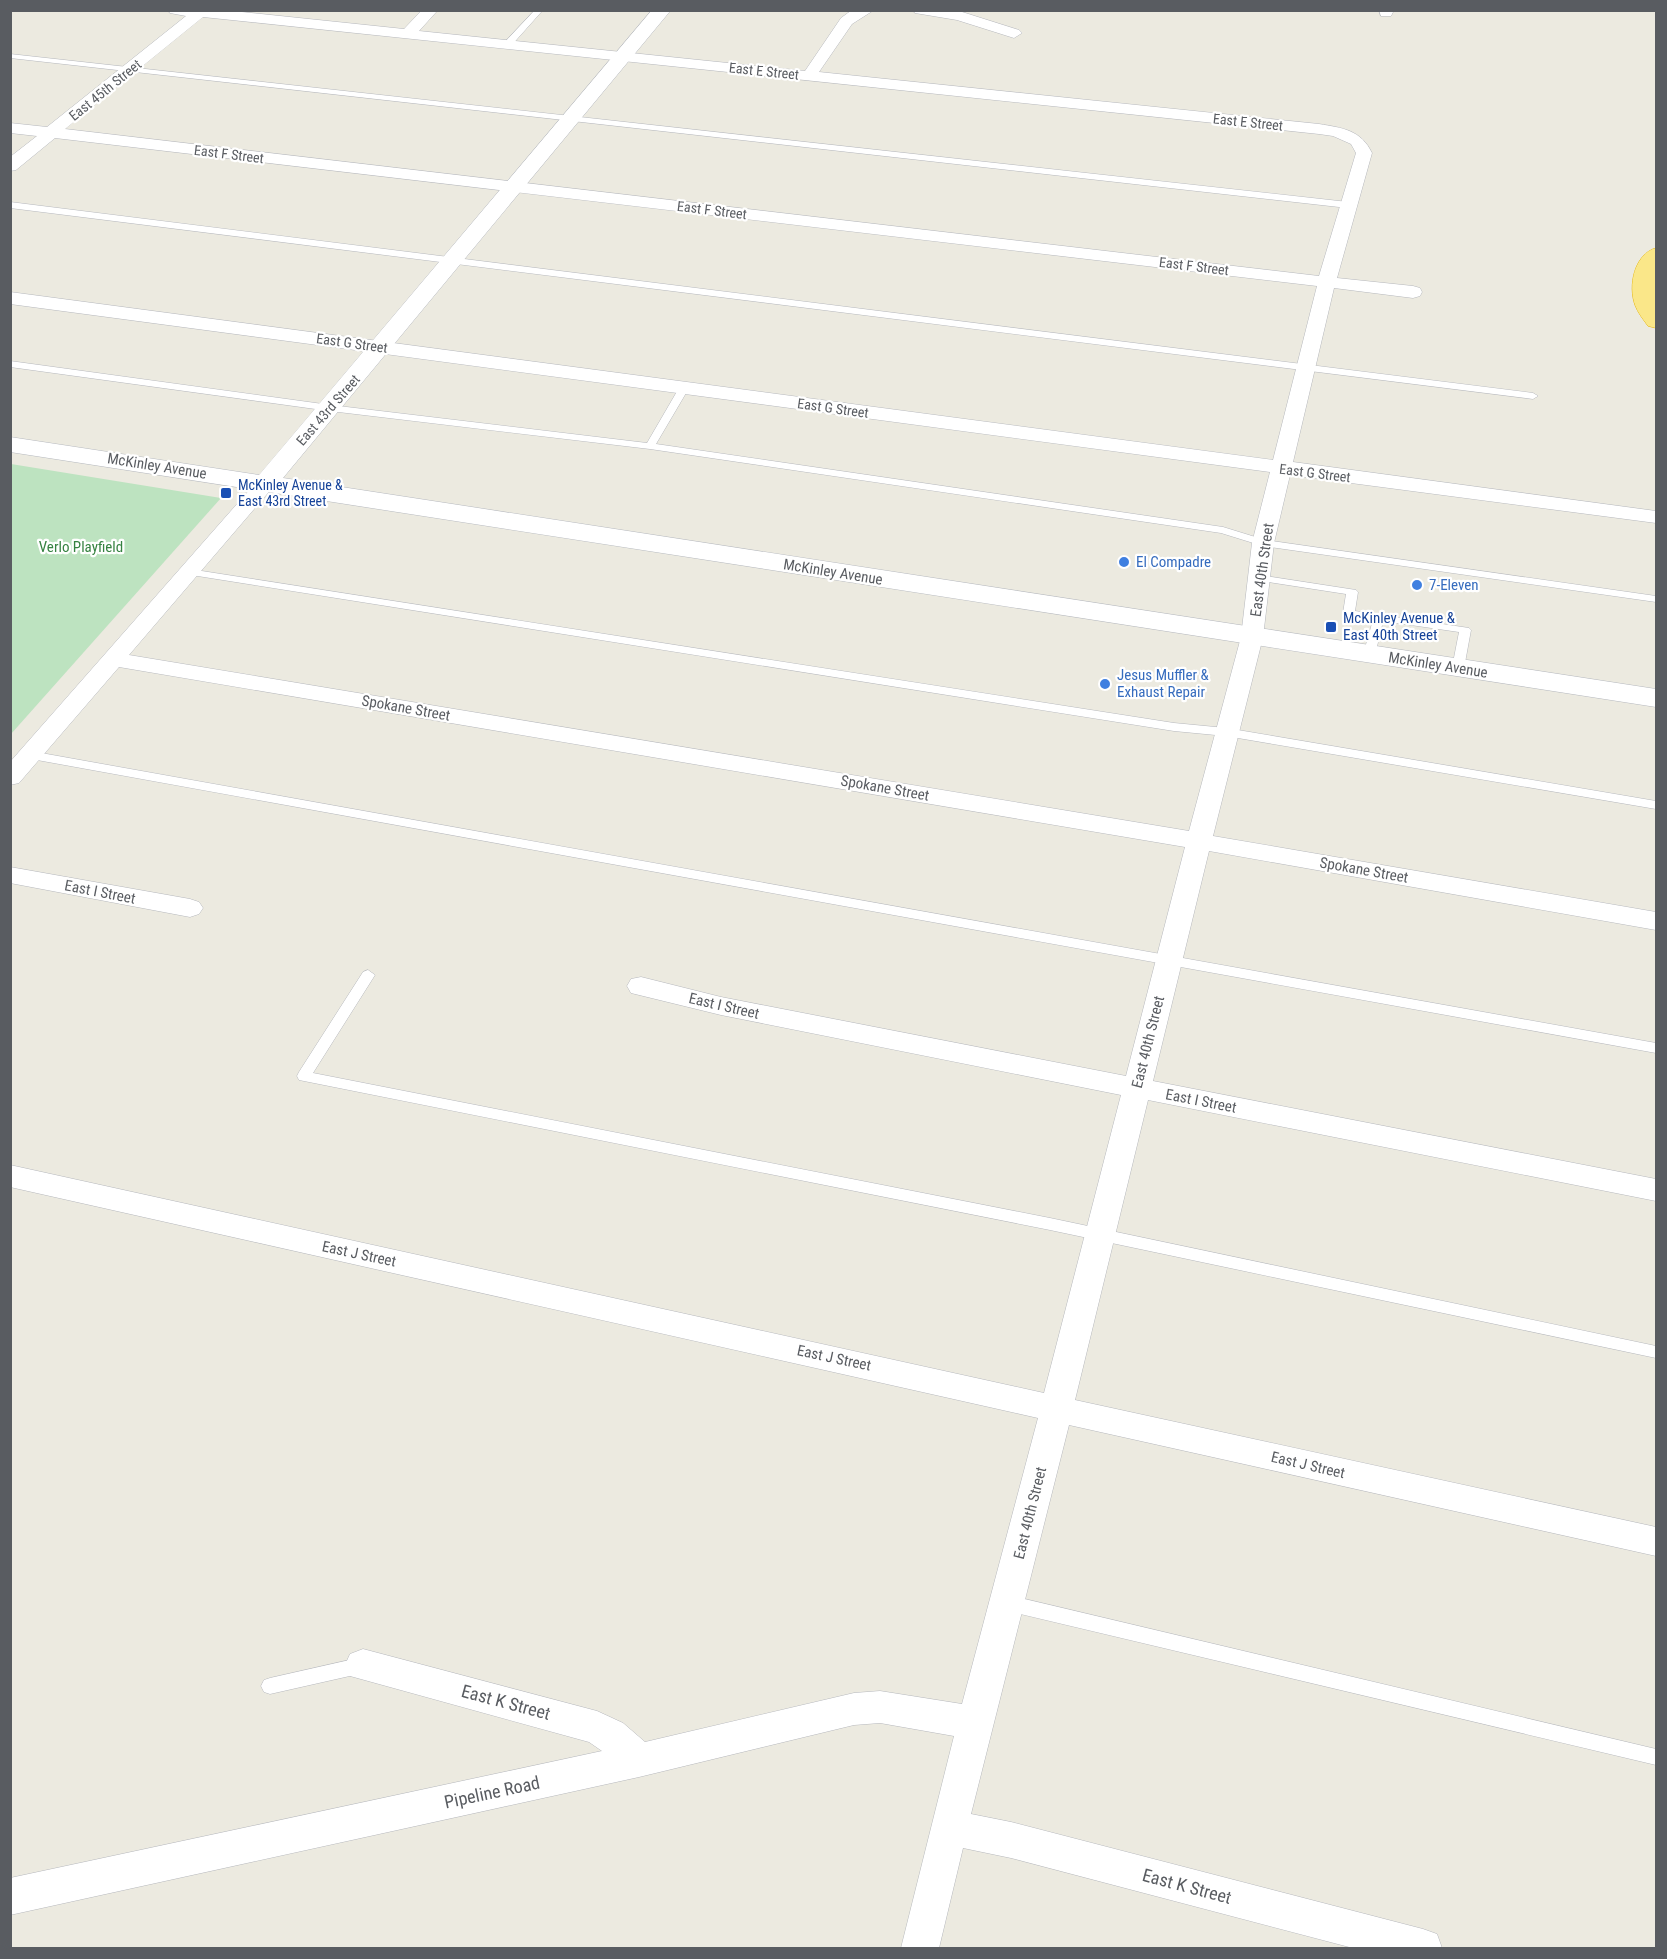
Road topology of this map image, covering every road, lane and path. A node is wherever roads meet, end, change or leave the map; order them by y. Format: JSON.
{"nodes":[{"id":1,"x":175,"y":10,"type":"edge"},
{"id":2,"x":431,"y":10,"type":"edge"},
{"id":3,"x":540,"y":10,"type":"edge"},
{"id":4,"x":662,"y":10,"type":"edge"},
{"id":5,"x":867,"y":10,"type":"edge"},
{"id":6,"x":921,"y":10,"type":"edge"},
{"id":7,"x":208,"y":13,"type":"edge"},
{"id":8,"x":1014,"y":33,"type":"dead end"},
{"id":9,"x":407,"y":35,"type":"junction"},
{"id":10,"x":507,"y":45,"type":"junction"},
{"id":11,"x":10,"y":56,"type":"edge"},
{"id":12,"x":623,"y":58,"type":"junction"},
{"id":13,"x":130,"y":69,"type":"junction"},
{"id":14,"x":809,"y":76,"type":"junction"},
{"id":15,"x":572,"y":120,"type":"junction"},
{"id":16,"x":10,"y":128,"type":"edge"},
{"id":17,"x":52,"y":133,"type":"junction"},
{"id":18,"x":1353,"y":137,"type":"joint"},
{"id":19,"x":10,"y":166,"type":"edge"},
{"id":20,"x":516,"y":188,"type":"junction"},
{"id":21,"x":1348,"y":205,"type":"junction"},
{"id":22,"x":10,"y":206,"type":"edge"},
{"id":23,"x":1656,"y":255,"type":"edge"},
{"id":24,"x":453,"y":262,"type":"junction"},
{"id":25,"x":1327,"y":281,"type":"junction"},
{"id":26,"x":1413,"y":292,"type":"dead end"},
{"id":27,"x":10,"y":298,"type":"edge"},
{"id":28,"x":1656,"y":321,"type":"edge"},
{"id":29,"x":382,"y":347,"type":"junction"},
{"id":30,"x":10,"y":364,"type":"edge"},
{"id":31,"x":1307,"y":368,"type":"junction"},
{"id":32,"x":684,"y":388,"type":"junction"},
{"id":33,"x":1533,"y":396,"type":"dead end"},
{"id":34,"x":330,"y":408,"type":"junction"},
{"id":35,"x":10,"y":444,"type":"edge"},
{"id":36,"x":650,"y":446,"type":"junction"},
{"id":37,"x":1282,"y":468,"type":"junction"},
{"id":38,"x":266,"y":483,"type":"junction"},
{"id":39,"x":1656,"y":518,"type":"edge"},
{"id":40,"x":1263,"y":543,"type":"junction"},
{"id":41,"x":189,"y":572,"type":"junction"},
{"id":42,"x":1259,"y":578,"type":"junction"},
{"id":43,"x":1656,"y":599,"type":"edge"},
{"id":44,"x":1379,"y":617,"type":"junction"},
{"id":45,"x":1252,"y":637,"type":"junction"},
{"id":46,"x":1369,"y":655,"type":"junction"},
{"id":47,"x":113,"y":659,"type":"junction"},
{"id":48,"x":1458,"y":668,"type":"junction"},
{"id":49,"x":1656,"y":698,"type":"edge"},
{"id":50,"x":1226,"y":732,"type":"junction"},
{"id":51,"x":30,"y":755,"type":"junction"},
{"id":52,"x":10,"y":778,"type":"edge"},
{"id":53,"x":1656,"y":805,"type":"edge"},
{"id":54,"x":1198,"y":841,"type":"junction"},
{"id":55,"x":10,"y":875,"type":"edge"},
{"id":56,"x":190,"y":909,"type":"dead end"},
{"id":57,"x":1656,"y":921,"type":"edge"},
{"id":58,"x":1169,"y":958,"type":"junction"},
{"id":59,"x":368,"y":975,"type":"dead end"},
{"id":60,"x":641,"y":986,"type":"dead end"},
{"id":61,"x":1656,"y":1048,"type":"edge"},
{"id":62,"x":1137,"y":1088,"type":"junction"},
{"id":63,"x":10,"y":1176,"type":"edge"},
{"id":64,"x":1656,"y":1190,"type":"edge"},
{"id":65,"x":1100,"y":1235,"type":"junction"},
{"id":66,"x":1656,"y":1352,"type":"edge"},
{"id":67,"x":1056,"y":1408,"type":"junction"},
{"id":68,"x":1656,"y":1542,"type":"edge"},
{"id":69,"x":1007,"y":1602,"type":"junction"},
{"id":70,"x":363,"y":1665,"type":"joint"},
{"id":71,"x":270,"y":1686,"type":"dead end"},
{"id":72,"x":975,"y":1723,"type":"junction"},
{"id":73,"x":1656,"y":1756,"type":"edge"},
{"id":74,"x":639,"y":1760,"type":"junction"},
{"id":75,"x":950,"y":1828,"type":"junction"},
{"id":76,"x":10,"y":1897,"type":"edge"},
{"id":77,"x":920,"y":1948,"type":"edge"},
{"id":78,"x":1423,"y":1948,"type":"edge"}],
"edges":[{"from":1,"to":7,"type":"street","name":"East E Street"},
{"from":2,"to":9,"type":"street"},
{"from":3,"to":10,"type":"lane"},
{"from":4,"to":12,"type":"main road","name":"East 43rd Street"},
{"from":5,"to":14,"type":"street"},
{"from":6,"to":8,"type":"street"},
{"from":7,"to":9,"type":"street","name":"East E Street"},
{"from":7,"to":13,"type":"street","name":"East 45th Street"},
{"from":9,"to":10,"type":"street","name":"East E Street"},
{"from":10,"to":12,"type":"street","name":"East E Street"},
{"from":11,"to":13,"type":"lane"},
{"from":12,"to":14,"type":"street","name":"East E Street"},
{"from":12,"to":15,"type":"main road","name":"East 43rd Street"},
{"from":13,"to":15,"type":"lane"},
{"from":13,"to":17,"type":"street","name":"East 45th Street"},
{"from":14,"to":18,"type":"street","name":"East E Street"},
{"from":15,"to":20,"type":"main road","name":"East 43rd Street"},
{"from":15,"to":21,"type":"lane"},
{"from":16,"to":17,"type":"street","name":"East F Street"},
{"from":17,"to":19,"type":"street","name":"East 45th Street"},
{"from":17,"to":20,"type":"street","name":"East F Street"},
{"from":18,"to":21,"type":"street","name":"East 40th Street"},
{"from":20,"to":24,"type":"main road","name":"East 43rd Street"},
{"from":20,"to":25,"type":"street","name":"East F Street"},
{"from":21,"to":25,"type":"street","name":"East 40th Street"},
{"from":22,"to":24,"type":"lane"},
{"from":23,"to":28,"type":"highway"},
{"from":24,"to":29,"type":"main road","name":"East 43rd Street"},
{"from":24,"to":31,"type":"lane"},
{"from":25,"to":26,"type":"street","name":"East F Street"},
{"from":25,"to":31,"type":"street","name":"East 40th Street"},
{"from":27,"to":29,"type":"street","name":"East G Street"},
{"from":29,"to":32,"type":"street","name":"East G Street"},
{"from":29,"to":34,"type":"main road","name":"East 43rd Street"},
{"from":30,"to":34,"type":"lane"},
{"from":31,"to":33,"type":"lane"},
{"from":31,"to":37,"type":"street","name":"East 40th Street"},
{"from":32,"to":36,"type":"lane"},
{"from":32,"to":37,"type":"street","name":"East G Street"},
{"from":34,"to":36,"type":"lane"},
{"from":34,"to":38,"type":"main road","name":"East 43rd Street"},
{"from":35,"to":38,"type":"main road","name":"McKinley Avenue"},
{"from":36,"to":40,"type":"lane"},
{"from":37,"to":39,"type":"street","name":"East G Street"},
{"from":37,"to":40,"type":"street","name":"East 40th Street"},
{"from":38,"to":41,"type":"street","name":"East 43rd Street"},
{"from":38,"to":45,"type":"main road","name":"McKinley Avenue"},
{"from":40,"to":42,"type":"street","name":"East 40th Street"},
{"from":40,"to":43,"type":"lane"},
{"from":41,"to":47,"type":"street","name":"East 43rd Street"},
{"from":41,"to":50,"type":"lane"},
{"from":42,"to":44,"type":"lane"},
{"from":42,"to":45,"type":"street","name":"East 40th Street"},
{"from":44,"to":46,"type":"lane"},
{"from":44,"to":48,"type":"lane"},
{"from":45,"to":46,"type":"main road","name":"McKinley Avenue"},
{"from":45,"to":50,"type":"street","name":"East 40th Street"},
{"from":46,"to":48,"type":"main road","name":"McKinley Avenue"},
{"from":47,"to":51,"type":"street","name":"East 43rd Street"},
{"from":47,"to":54,"type":"street","name":"Spokane Street"},
{"from":48,"to":49,"type":"main road","name":"McKinley Avenue"},
{"from":50,"to":53,"type":"lane"},
{"from":50,"to":54,"type":"street","name":"East 40th Street"},
{"from":51,"to":52,"type":"street","name":"East 43rd Street"},
{"from":51,"to":58,"type":"lane"},
{"from":54,"to":57,"type":"street","name":"Spokane Street"},
{"from":54,"to":58,"type":"street","name":"East 40th Street"},
{"from":55,"to":56,"type":"street","name":"East I Street"},
{"from":58,"to":61,"type":"lane"},
{"from":58,"to":62,"type":"street","name":"East 40th Street"},
{"from":59,"to":65,"type":"lane"},
{"from":60,"to":62,"type":"street","name":"East I Street"},
{"from":62,"to":64,"type":"street","name":"East I Street"},
{"from":62,"to":65,"type":"street","name":"East 40th Street"},
{"from":63,"to":67,"type":"street","name":"East J Street"},
{"from":65,"to":66,"type":"lane"},
{"from":65,"to":67,"type":"street","name":"East 40th Street"},
{"from":67,"to":68,"type":"street","name":"East J Street"},
{"from":67,"to":69,"type":"street","name":"East 40th Street"},
{"from":69,"to":72,"type":"street","name":"East 40th Street"},
{"from":69,"to":73,"type":"lane"},
{"from":70,"to":71,"type":"lane"},
{"from":70,"to":74,"type":"street","name":"East K Street"},
{"from":72,"to":74,"type":"street","name":"Pipeline Road"},
{"from":72,"to":75,"type":"street","name":"East 40th Street"},
{"from":74,"to":76,"type":"street","name":"Pipeline Road"},
{"from":75,"to":77,"type":"street","name":"East 40th Street"},
{"from":75,"to":78,"type":"street","name":"East K Street"}]}
